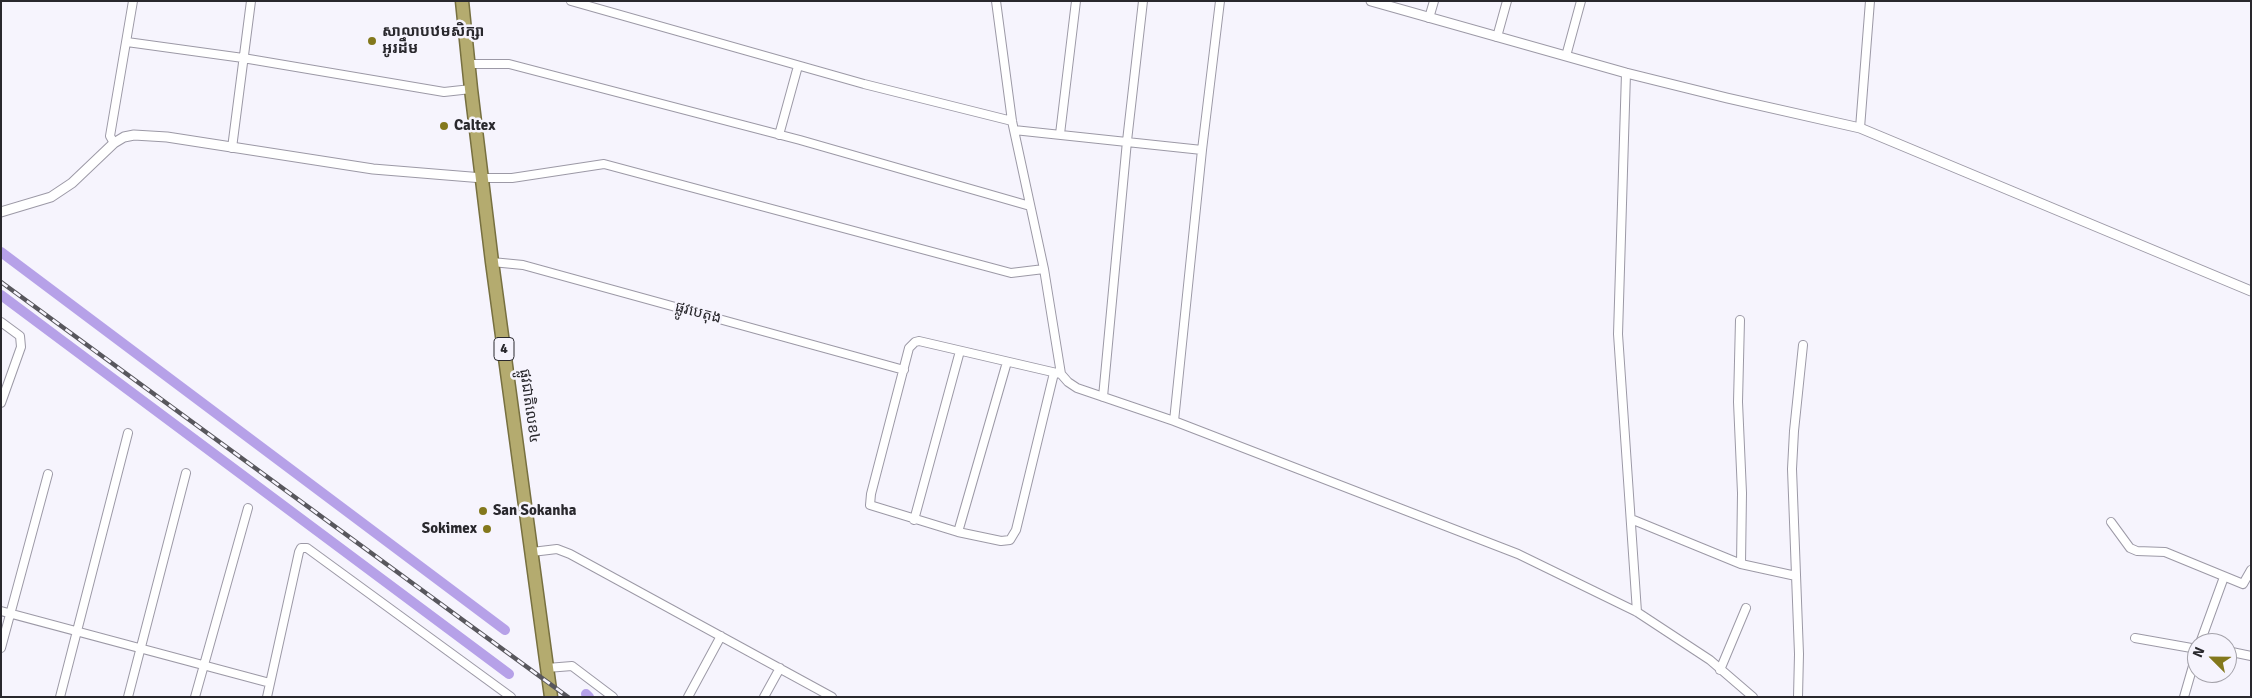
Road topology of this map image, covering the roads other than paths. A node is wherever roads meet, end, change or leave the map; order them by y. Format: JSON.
{"nodes":[{"id":1,"x":133,"y":1,"type":"edge"},
{"id":2,"x":251,"y":1,"type":"edge"},
{"id":3,"x":462,"y":1,"type":"edge"},
{"id":4,"x":571,"y":1,"type":"edge"},
{"id":5,"x":996,"y":1,"type":"edge"},
{"id":6,"x":1076,"y":1,"type":"edge"},
{"id":7,"x":1143,"y":1,"type":"edge"},
{"id":8,"x":1220,"y":1,"type":"edge"},
{"id":9,"x":1371,"y":1,"type":"edge"},
{"id":10,"x":1434,"y":1,"type":"edge"},
{"id":11,"x":1507,"y":1,"type":"edge"},
{"id":12,"x":1581,"y":1,"type":"edge"},
{"id":13,"x":1870,"y":1,"type":"edge"},
{"id":14,"x":1429,"y":18,"type":"junction"},
{"id":15,"x":1497,"y":36,"type":"junction"},
{"id":16,"x":127,"y":42,"type":"junction"},
{"id":17,"x":1566,"y":56,"type":"junction"},
{"id":18,"x":243,"y":58,"type":"junction"},
{"id":19,"x":468,"y":64,"type":"junction"},
{"id":20,"x":798,"y":66,"type":"junction"},
{"id":21,"x":1626,"y":73,"type":"junction"},
{"id":22,"x":471,"y":89,"type":"junction"},
{"id":23,"x":1012,"y":120,"type":"junction"},
{"id":24,"x":1860,"y":128,"type":"junction"},
{"id":25,"x":1014,"y":130,"type":"junction"},
{"id":26,"x":779,"y":134,"type":"junction"},
{"id":27,"x":1060,"y":134,"type":"junction"},
{"id":28,"x":1127,"y":141,"type":"junction"},
{"id":29,"x":114,"y":143,"type":"junction"},
{"id":30,"x":232,"y":148,"type":"junction"},
{"id":31,"x":1202,"y":150,"type":"junction"},
{"id":32,"x":484,"y":178,"type":"junction"},
{"id":33,"x":1030,"y":206,"type":"junction"},
{"id":34,"x":1,"y":212,"type":"edge"},
{"id":35,"x":492,"y":262,"type":"junction"},
{"id":36,"x":1044,"y":269,"type":"junction"},
{"id":37,"x":2251,"y":291,"type":"edge"},
{"id":38,"x":1740,"y":320,"type":"dead end"},
{"id":39,"x":1,"y":322,"type":"edge"},
{"id":40,"x":1803,"y":345,"type":"dead end"},
{"id":41,"x":960,"y":351,"type":"junction"},
{"id":42,"x":1007,"y":362,"type":"junction"},
{"id":43,"x":904,"y":370,"type":"junction"},
{"id":44,"x":1058,"y":373,"type":"junction"},
{"id":45,"x":1103,"y":397,"type":"junction"},
{"id":46,"x":1,"y":403,"type":"edge"},
{"id":47,"x":1174,"y":421,"type":"junction"},
{"id":48,"x":128,"y":433,"type":"dead end"},
{"id":49,"x":186,"y":473,"type":"dead end"},
{"id":50,"x":48,"y":474,"type":"dead end"},
{"id":51,"x":248,"y":508,"type":"dead end"},
{"id":52,"x":1631,"y":519,"type":"junction"},
{"id":53,"x":914,"y":520,"type":"junction"},
{"id":54,"x":2111,"y":522,"type":"dead end"},
{"id":55,"x":958,"y":532,"type":"junction"},
{"id":56,"x":532,"y":552,"type":"junction"},
{"id":57,"x":1741,"y":564,"type":"junction"},
{"id":58,"x":2251,"y":570,"type":"edge"},
{"id":59,"x":1796,"y":576,"type":"junction"},
{"id":60,"x":2224,"y":577,"type":"junction"},
{"id":61,"x":2247,"y":585,"type":"edge"},
{"id":62,"x":1746,"y":608,"type":"dead end"},
{"id":63,"x":1,"y":612,"type":"edge"},
{"id":64,"x":1637,"y":612,"type":"junction"},
{"id":65,"x":10,"y":614,"type":"junction"},
{"id":66,"x":78,"y":630,"type":"junction"},
{"id":67,"x":2204,"y":633,"type":"edge"},
{"id":68,"x":722,"y":636,"type":"junction"},
{"id":69,"x":2135,"y":638,"type":"dead end"},
{"id":70,"x":1,"y":648,"type":"edge"},
{"id":71,"x":140,"y":648,"type":"junction"},
{"id":72,"x":2187,"y":648,"type":"edge"},
{"id":73,"x":2237,"y":653,"type":"edge"},
{"id":74,"x":2251,"y":656,"type":"edge"},
{"id":75,"x":204,"y":665,"type":"junction"},
{"id":76,"x":547,"y":668,"type":"junction"},
{"id":77,"x":780,"y":668,"type":"junction"},
{"id":78,"x":1720,"y":670,"type":"junction"},
{"id":79,"x":270,"y":683,"type":"junction"},
{"id":80,"x":2188,"y":683,"type":"edge"},
{"id":81,"x":60,"y":697,"type":"edge"},
{"id":82,"x":128,"y":697,"type":"edge"},
{"id":83,"x":195,"y":697,"type":"edge"},
{"id":84,"x":267,"y":697,"type":"edge"},
{"id":85,"x":511,"y":697,"type":"edge"},
{"id":86,"x":551,"y":697,"type":"edge"},
{"id":87,"x":613,"y":697,"type":"edge"},
{"id":88,"x":688,"y":697,"type":"edge"},
{"id":89,"x":764,"y":697,"type":"edge"},
{"id":90,"x":832,"y":697,"type":"edge"},
{"id":91,"x":1753,"y":697,"type":"edge"},
{"id":92,"x":1798,"y":697,"type":"edge"},
{"id":93,"x":2184,"y":697,"type":"edge"}],
"edges":[{"from":1,"to":16,"type":"street"},
{"from":2,"to":18,"type":"street"},
{"from":3,"to":19,"type":"highway","name":"ផ្លូវជាតិលេខ៤","number":"4"},
{"from":4,"to":20,"type":"street"},
{"from":5,"to":23,"type":"street"},
{"from":6,"to":27,"type":"street"},
{"from":7,"to":28,"type":"street"},
{"from":8,"to":31,"type":"street"},
{"from":9,"to":14,"type":"street"},
{"from":10,"to":14,"type":"street"},
{"from":11,"to":15,"type":"street"},
{"from":12,"to":17,"type":"street"},
{"from":13,"to":24,"type":"street"},
{"from":14,"to":15,"type":"street"},
{"from":15,"to":17,"type":"street"},
{"from":16,"to":18,"type":"street"},
{"from":16,"to":29,"type":"street"},
{"from":17,"to":21,"type":"street"},
{"from":18,"to":22,"type":"street"},
{"from":18,"to":30,"type":"street"},
{"from":19,"to":22,"type":"highway","name":"ផ្លូវជាតិលេខ៤","number":"4"},
{"from":19,"to":26,"type":"street"},
{"from":20,"to":23,"type":"street"},
{"from":20,"to":26,"type":"street"},
{"from":21,"to":24,"type":"street"},
{"from":21,"to":52,"type":"street"},
{"from":22,"to":32,"type":"highway","name":"ផ្លូវជាតិលេខ៤","number":"4"},
{"from":23,"to":25,"type":"street"},
{"from":24,"to":37,"type":"street"},
{"from":25,"to":27,"type":"street"},
{"from":25,"to":33,"type":"street"},
{"from":26,"to":33,"type":"street"},
{"from":27,"to":28,"type":"street"},
{"from":28,"to":31,"type":"street"},
{"from":28,"to":45,"type":"street"},
{"from":29,"to":30,"type":"street"},
{"from":29,"to":34,"type":"street"},
{"from":30,"to":32,"type":"street"},
{"from":31,"to":47,"type":"street"},
{"from":32,"to":35,"type":"highway","name":"ផ្លូវជាតិលេខ៤","number":"4"},
{"from":32,"to":36,"type":"street"},
{"from":33,"to":36,"type":"street"},
{"from":35,"to":43,"type":"street","name":"ផ្លូវបេតុង"},
{"from":35,"to":56,"type":"highway","name":"ផ្លូវជាតិលេខ៤","number":"4"},
{"from":36,"to":44,"type":"street"},
{"from":38,"to":57,"type":"street"},
{"from":39,"to":46,"type":"street"},
{"from":40,"to":59,"type":"street"},
{"from":41,"to":42,"type":"street"},
{"from":41,"to":43,"type":"street"},
{"from":41,"to":53,"type":"street"},
{"from":42,"to":44,"type":"street"},
{"from":42,"to":55,"type":"street"},
{"from":43,"to":53,"type":"street"},
{"from":44,"to":45,"type":"street"},
{"from":44,"to":55,"type":"street"},
{"from":45,"to":47,"type":"street"},
{"from":47,"to":64,"type":"street"},
{"from":48,"to":66,"type":"street"},
{"from":49,"to":71,"type":"street"},
{"from":50,"to":65,"type":"street"},
{"from":51,"to":75,"type":"street"},
{"from":52,"to":57,"type":"street"},
{"from":52,"to":64,"type":"street"},
{"from":53,"to":55,"type":"street"},
{"from":54,"to":60,"type":"street"},
{"from":56,"to":68,"type":"street"},
{"from":56,"to":76,"type":"highway","name":"ផ្លូវជាតិលេខ៤","number":"4"},
{"from":57,"to":59,"type":"street"},
{"from":58,"to":61,"type":"street"},
{"from":59,"to":92,"type":"street"},
{"from":60,"to":61,"type":"street"},
{"from":60,"to":67,"type":"street"},
{"from":62,"to":78,"type":"street"},
{"from":63,"to":65,"type":"street"},
{"from":64,"to":78,"type":"street"},
{"from":65,"to":66,"type":"street"},
{"from":65,"to":70,"type":"street"},
{"from":66,"to":71,"type":"street"},
{"from":66,"to":81,"type":"street"},
{"from":68,"to":77,"type":"street"},
{"from":68,"to":88,"type":"street"},
{"from":69,"to":72,"type":"street"},
{"from":71,"to":75,"type":"street"},
{"from":71,"to":82,"type":"street"},
{"from":73,"to":74,"type":"street"},
{"from":75,"to":79,"type":"street"},
{"from":75,"to":83,"type":"street"},
{"from":76,"to":86,"type":"highway","name":"ផ្លូវជាតិលេខ៤","number":"4"},
{"from":76,"to":87,"type":"street"},
{"from":77,"to":89,"type":"street"},
{"from":77,"to":90,"type":"street"},
{"from":78,"to":91,"type":"street"},
{"from":79,"to":84,"type":"street"},
{"from":79,"to":85,"type":"street"},
{"from":80,"to":93,"type":"street"}]}
